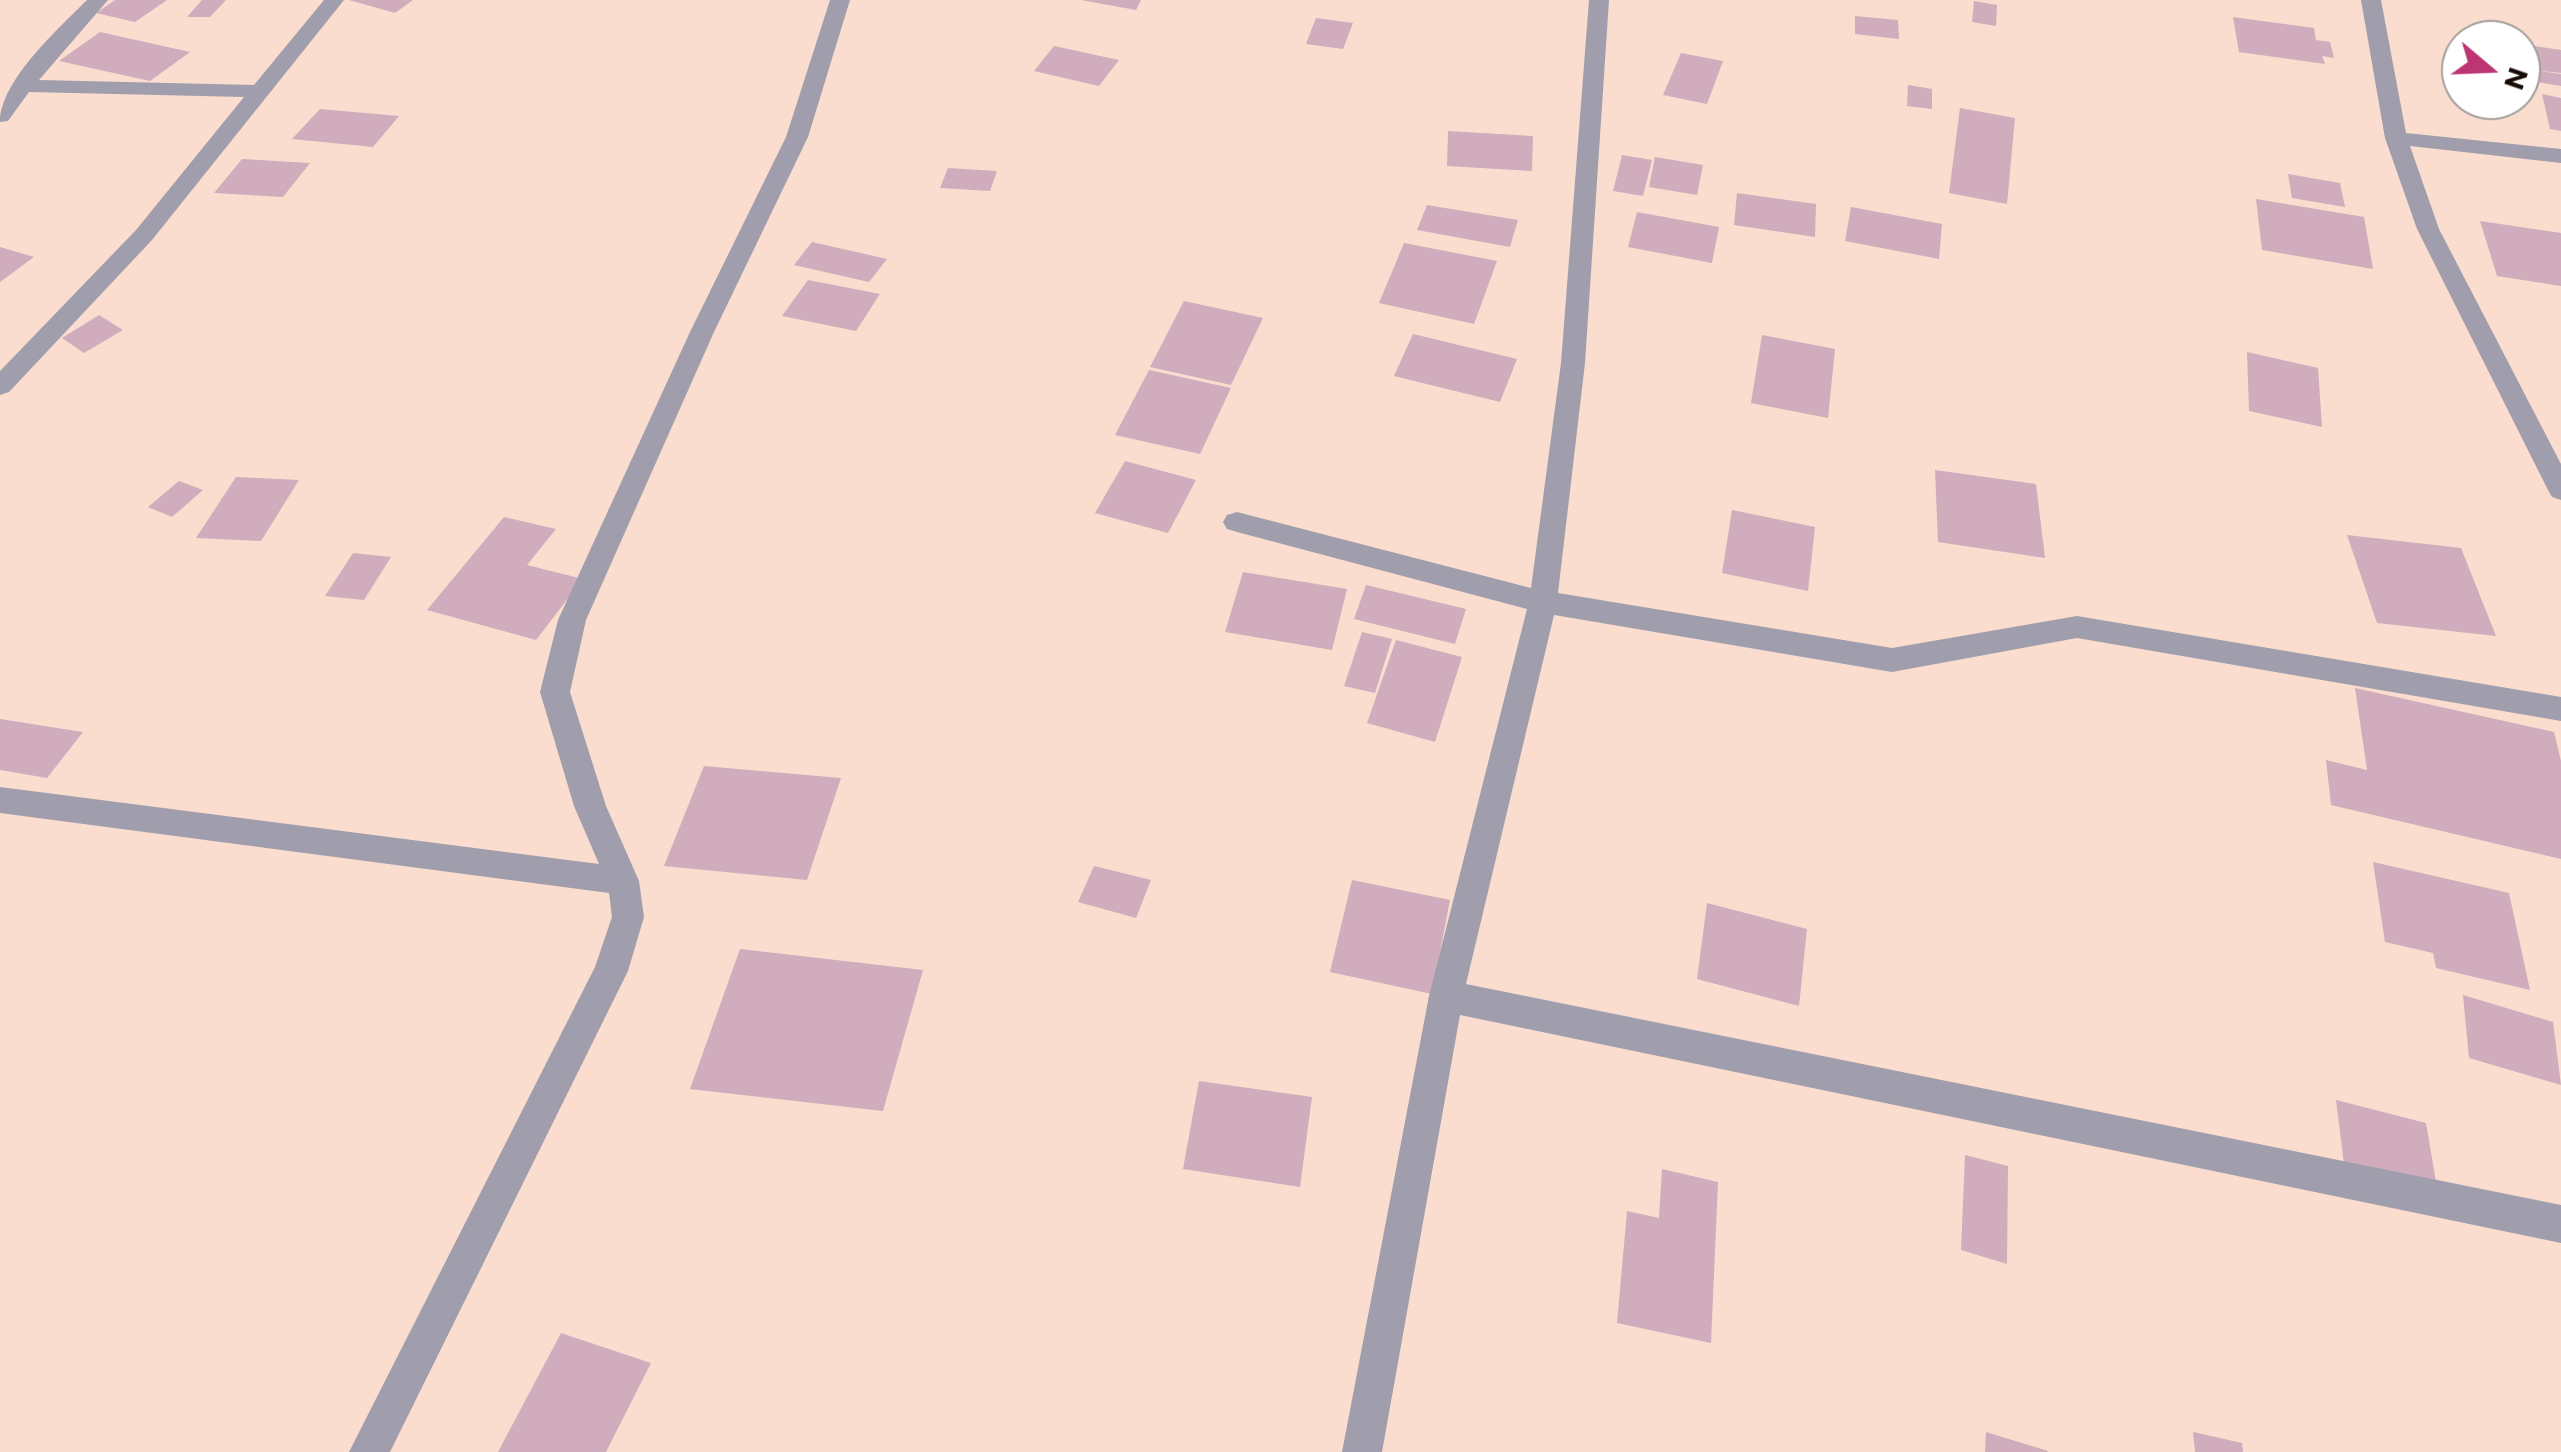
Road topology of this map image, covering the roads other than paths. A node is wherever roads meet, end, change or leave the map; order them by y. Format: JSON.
{"nodes":[{"id":1,"x":98,"y":0,"type":"edge"},
{"id":2,"x":334,"y":0,"type":"edge"},
{"id":3,"x":840,"y":0,"type":"edge"},
{"id":4,"x":1599,"y":0,"type":"edge"},
{"id":5,"x":2371,"y":0,"type":"edge"},
{"id":6,"x":23,"y":86,"type":"junction"},
{"id":7,"x":260,"y":91,"type":"junction"},
{"id":8,"x":0,"y":116,"type":"edge"},
{"id":9,"x":2396,"y":138,"type":"junction"},
{"id":10,"x":2561,"y":156,"type":"edge"},
{"id":11,"x":0,"y":386,"type":"edge"},
{"id":12,"x":2561,"y":490,"type":"edge"},
{"id":13,"x":1236,"y":522,"type":"dead end"},
{"id":14,"x":1543,"y":602,"type":"junction"},
{"id":15,"x":2561,"y":709,"type":"edge"},
{"id":16,"x":0,"y":800,"type":"edge"},
{"id":17,"x":623,"y":882,"type":"junction"},
{"id":18,"x":1446,"y":996,"type":"junction"},
{"id":19,"x":2561,"y":1224,"type":"edge"},
{"id":20,"x":369,"y":1452,"type":"edge"},
{"id":21,"x":1362,"y":1452,"type":"edge"}],
"edges":[{"from":1,"to":6,"type":"street"},
{"from":2,"to":7,"type":"street"},
{"from":3,"to":17,"type":"street"},
{"from":4,"to":14,"type":"street"},
{"from":5,"to":9,"type":"street"},
{"from":6,"to":7,"type":"street"},
{"from":6,"to":8,"type":"street"},
{"from":7,"to":11,"type":"street"},
{"from":9,"to":10,"type":"street"},
{"from":9,"to":12,"type":"street"},
{"from":13,"to":14,"type":"street"},
{"from":14,"to":15,"type":"street"},
{"from":14,"to":18,"type":"street"},
{"from":16,"to":17,"type":"street"},
{"from":17,"to":20,"type":"street"},
{"from":18,"to":19,"type":"street"},
{"from":18,"to":21,"type":"street"}]}
